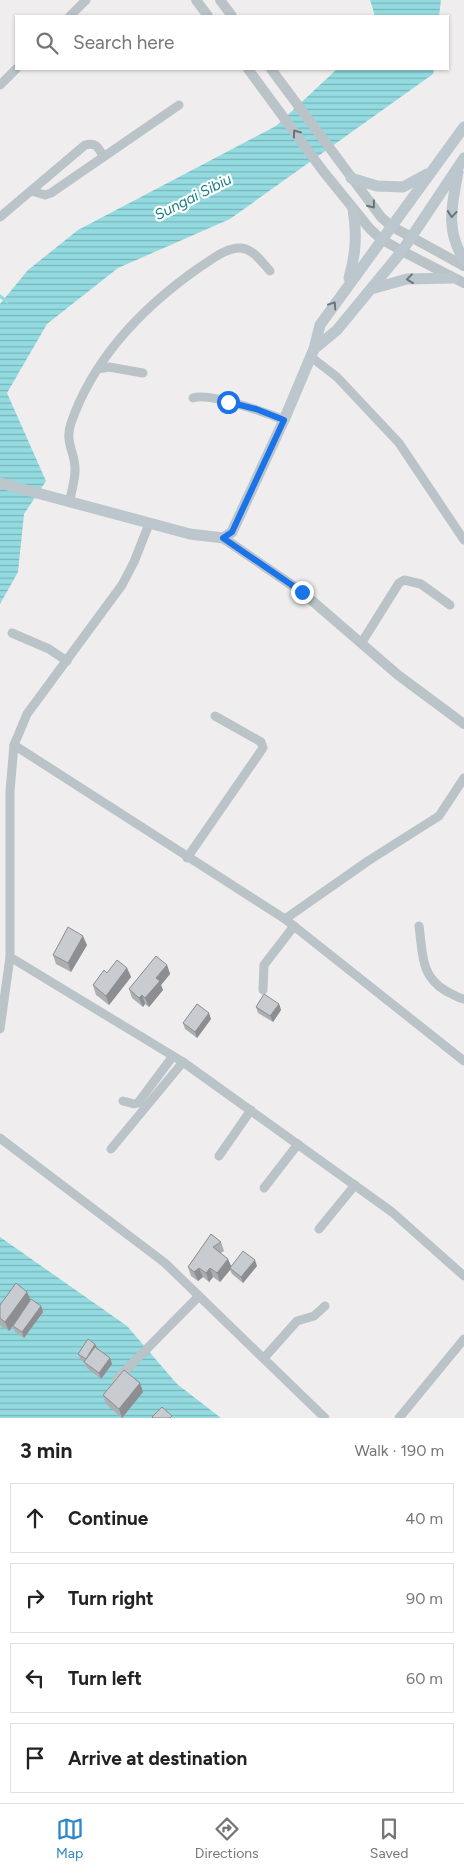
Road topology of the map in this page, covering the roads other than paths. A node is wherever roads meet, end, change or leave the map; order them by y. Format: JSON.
{"nodes":[{"id":1,"x":86,"y":0,"type":"edge"},
{"id":2,"x":196,"y":0,"type":"edge"},
{"id":3,"x":220,"y":0,"type":"edge"},
{"id":4,"x":71,"y":15,"type":"edge"},
{"id":5,"x":207,"y":15,"type":"edge"},
{"id":6,"x":231,"y":15,"type":"edge"},
{"id":7,"x":15,"y":70,"type":"edge"},
{"id":8,"x":249,"y":70,"type":"edge"},
{"id":9,"x":272,"y":70,"type":"edge"},
{"id":10,"x":0,"y":85,"type":"edge"},
{"id":11,"x":179,"y":105,"type":"dead end"},
{"id":12,"x":464,"y":127,"type":"edge"},
{"id":13,"x":103,"y":156,"type":"junction"},
{"id":14,"x":462,"y":162,"type":"edge"},
{"id":15,"x":52,"y":172,"type":"junction"},
{"id":16,"x":431,"y":172,"type":"junction"},
{"id":17,"x":351,"y":178,"type":"junction"},
{"id":18,"x":63,"y":184,"type":"junction"},
{"id":19,"x":32,"y":191,"type":"junction"},
{"id":20,"x":353,"y":209,"type":"junction"},
{"id":21,"x":0,"y":217,"type":"edge"},
{"id":22,"x":391,"y":226,"type":"junction"},
{"id":23,"x":412,"y":238,"type":"junction"},
{"id":24,"x":381,"y":239,"type":"junction"},
{"id":25,"x":402,"y":252,"type":"junction"},
{"id":26,"x":464,"y":260,"type":"edge"},
{"id":27,"x":464,"y":266,"type":"edge"},
{"id":28,"x":270,"y":271,"type":"dead end"},
{"id":29,"x":453,"y":278,"type":"junction"},
{"id":30,"x":464,"y":283,"type":"edge"},
{"id":31,"x":348,"y":284,"type":"junction"},
{"id":32,"x":370,"y":290,"type":"junction"},
{"id":33,"x":312,"y":353,"type":"junction"},
{"id":34,"x":98,"y":369,"type":"junction"},
{"id":35,"x":143,"y":374,"type":"dead end"},
{"id":36,"x":193,"y":398,"type":"dead end"},
{"id":37,"x":284,"y":420,"type":"junction"},
{"id":38,"x":0,"y":483,"type":"edge"},
{"id":39,"x":70,"y":501,"type":"junction"},
{"id":40,"x":149,"y":524,"type":"junction"},
{"id":41,"x":223,"y":538,"type":"junction"},
{"id":42,"x":464,"y":540,"type":"edge"},
{"id":43,"x":450,"y":605,"type":"dead end"},
{"id":44,"x":12,"y":633,"type":"dead end"},
{"id":45,"x":362,"y":642,"type":"junction"},
{"id":46,"x":67,"y":661,"type":"junction"},
{"id":47,"x":215,"y":716,"type":"dead end"},
{"id":48,"x":464,"y":724,"type":"edge"},
{"id":49,"x":14,"y":746,"type":"junction"},
{"id":50,"x":464,"y":778,"type":"edge"},
{"id":51,"x":187,"y":858,"type":"junction"},
{"id":52,"x":285,"y":919,"type":"junction"},
{"id":53,"x":294,"y":926,"type":"junction"},
{"id":54,"x":419,"y":926,"type":"dead end"},
{"id":55,"x":10,"y":957,"type":"junction"},
{"id":56,"x":263,"y":990,"type":"dead end"},
{"id":57,"x":464,"y":999,"type":"edge"},
{"id":58,"x":0,"y":1029,"type":"edge"},
{"id":59,"x":173,"y":1056,"type":"junction"},
{"id":60,"x":464,"y":1061,"type":"edge"},
{"id":61,"x":183,"y":1062,"type":"junction"},
{"id":62,"x":123,"y":1100,"type":"dead end"},
{"id":63,"x":251,"y":1110,"type":"junction"},
{"id":64,"x":0,"y":1138,"type":"edge"},
{"id":65,"x":298,"y":1144,"type":"junction"},
{"id":66,"x":111,"y":1148,"type":"dead end"},
{"id":67,"x":219,"y":1156,"type":"dead end"},
{"id":68,"x":355,"y":1185,"type":"junction"},
{"id":69,"x":264,"y":1188,"type":"dead end"},
{"id":70,"x":319,"y":1229,"type":"dead end"},
{"id":71,"x":464,"y":1276,"type":"edge"},
{"id":72,"x":199,"y":1296,"type":"junction"},
{"id":73,"x":325,"y":1306,"type":"dead end"},
{"id":74,"x":464,"y":1339,"type":"edge"},
{"id":75,"x":264,"y":1358,"type":"junction"},
{"id":76,"x":111,"y":1385,"type":"edge"},
{"id":77,"x":325,"y":1418,"type":"edge"},
{"id":78,"x":399,"y":1418,"type":"edge"}],
"edges":[{"from":1,"to":4,"type":"street"},
{"from":2,"to":5,"type":"street"},
{"from":3,"to":6,"type":"street"},
{"from":7,"to":10,"type":"street"},
{"from":20,"to":8,"type":"street","one_way":true},
{"from":9,"to":17,"type":"street"},
{"from":11,"to":13,"type":"street"},
{"from":12,"to":16,"type":"main road"},
{"from":13,"to":15,"type":"street"},
{"from":13,"to":18,"type":"street"},
{"from":14,"to":23,"type":"main road"},
{"from":14,"to":26,"type":"main road","one_way":true},
{"from":15,"to":18,"type":"street"},
{"from":15,"to":19,"type":"street"},
{"from":16,"to":17,"type":"main road"},
{"from":16,"to":22,"type":"main road"},
{"from":17,"to":22,"type":"street","one_way":true},
{"from":18,"to":19,"type":"street"},
{"from":19,"to":21,"type":"street"},
{"from":20,"to":24,"type":"street"},
{"from":20,"to":31,"type":"main road"},
{"from":22,"to":23,"type":"street"},
{"from":22,"to":24,"type":"main road"},
{"from":23,"to":25,"type":"main road"},
{"from":23,"to":27,"type":"street"},
{"from":24,"to":25,"type":"street"},
{"from":24,"to":31,"type":"main road"},
{"from":25,"to":29,"type":"street"},
{"from":25,"to":32,"type":"main road"},
{"from":28,"to":34,"type":"street"},
{"from":29,"to":30,"type":"street"},
{"from":29,"to":32,"type":"main road","one_way":true},
{"from":33,"to":31,"type":"main road","one_way":true},
{"from":32,"to":33,"type":"main road"},
{"from":33,"to":37,"type":"main road"},
{"from":33,"to":42,"type":"street"},
{"from":34,"to":35,"type":"street"},
{"from":34,"to":39,"type":"street"},
{"from":36,"to":37,"type":"street"},
{"from":37,"to":41,"type":"main road"},
{"from":38,"to":39,"type":"main road"},
{"from":39,"to":40,"type":"main road"},
{"from":40,"to":41,"type":"main road"},
{"from":40,"to":46,"type":"street"},
{"from":41,"to":45,"type":"street"},
{"from":43,"to":45,"type":"street"},
{"from":44,"to":46,"type":"street"},
{"from":45,"to":48,"type":"street"},
{"from":46,"to":49,"type":"street"},
{"from":47,"to":51,"type":"street"},
{"from":49,"to":51,"type":"street"},
{"from":49,"to":55,"type":"street"},
{"from":50,"to":52,"type":"street"},
{"from":51,"to":52,"type":"street"},
{"from":52,"to":53,"type":"street"},
{"from":53,"to":56,"type":"street"},
{"from":53,"to":60,"type":"street"},
{"from":54,"to":57,"type":"street"},
{"from":55,"to":58,"type":"street"},
{"from":55,"to":59,"type":"street"},
{"from":59,"to":61,"type":"street"},
{"from":59,"to":62,"type":"street"},
{"from":61,"to":63,"type":"street"},
{"from":61,"to":66,"type":"street"},
{"from":63,"to":65,"type":"street"},
{"from":63,"to":67,"type":"street"},
{"from":64,"to":72,"type":"street"},
{"from":65,"to":68,"type":"street"},
{"from":65,"to":69,"type":"street"},
{"from":68,"to":70,"type":"street"},
{"from":68,"to":71,"type":"street"},
{"from":72,"to":75,"type":"street"},
{"from":72,"to":76,"type":"street"},
{"from":73,"to":75,"type":"street"},
{"from":74,"to":78,"type":"street"},
{"from":75,"to":77,"type":"street"}]}
